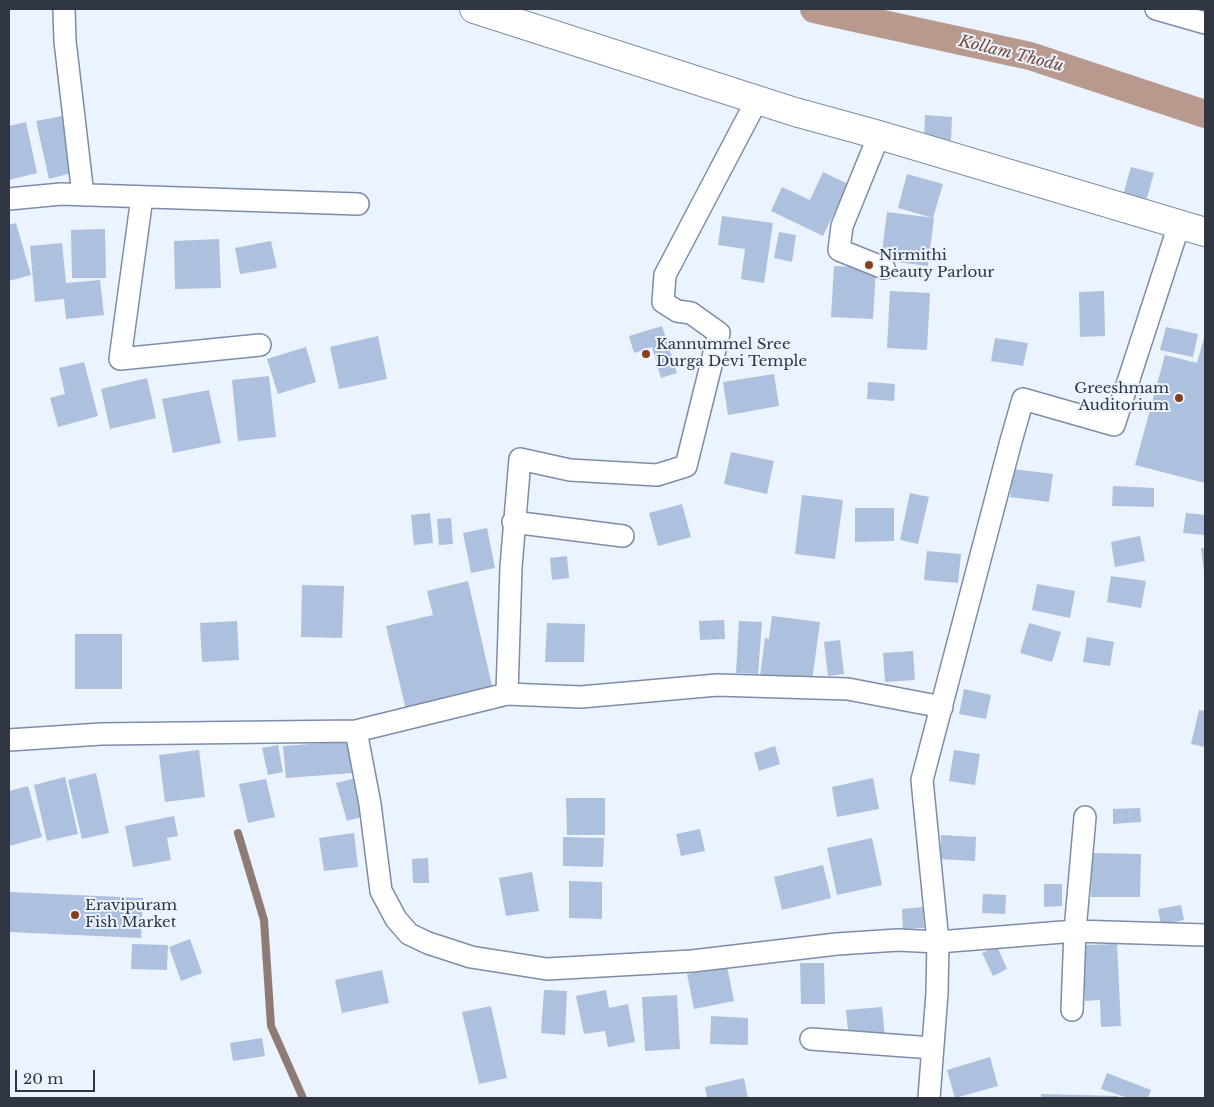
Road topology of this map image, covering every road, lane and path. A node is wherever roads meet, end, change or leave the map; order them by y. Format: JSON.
{"nodes":[{"id":1,"x":64,"y":9,"type":"edge"},
{"id":2,"x":474,"y":9,"type":"edge"},
{"id":3,"x":1156,"y":9,"type":"edge"},
{"id":4,"x":1205,"y":23,"type":"edge"},
{"id":5,"x":757,"y":100,"type":"junction"},
{"id":6,"x":879,"y":135,"type":"junction"},
{"id":7,"x":83,"y":194,"type":"junction"},
{"id":8,"x":142,"y":197,"type":"junction"},
{"id":9,"x":9,"y":199,"type":"edge"},
{"id":10,"x":358,"y":204,"type":"dead end"},
{"id":11,"x":1179,"y":224,"type":"junction"},
{"id":12,"x":1205,"y":232,"type":"edge"},
{"id":13,"x":884,"y":268,"type":"dead end"},
{"id":14,"x":260,"y":346,"type":"dead end"},
{"id":15,"x":513,"y":522,"type":"junction"},
{"id":16,"x":623,"y":536,"type":"dead end"},
{"id":17,"x":508,"y":694,"type":"junction"},
{"id":18,"x":942,"y":707,"type":"junction"},
{"id":19,"x":356,"y":731,"type":"junction"},
{"id":20,"x":9,"y":740,"type":"edge"},
{"id":21,"x":1085,"y":817,"type":"dead end"},
{"id":22,"x":1075,"y":931,"type":"junction"},
{"id":23,"x":1205,"y":935,"type":"edge"},
{"id":24,"x":938,"y":942,"type":"junction"},
{"id":25,"x":1072,"y":1010,"type":"dead end"},
{"id":26,"x":811,"y":1039,"type":"dead end"},
{"id":27,"x":932,"y":1048,"type":"junction"},
{"id":28,"x":929,"y":1098,"type":"edge"}],
"edges":[{"from":1,"to":7,"type":"street"},
{"from":2,"to":5,"type":"street"},
{"from":3,"to":4,"type":"street"},
{"from":5,"to":6,"type":"street"},
{"from":5,"to":15,"type":"street"},
{"from":6,"to":11,"type":"street"},
{"from":6,"to":13,"type":"street"},
{"from":7,"to":8,"type":"street"},
{"from":7,"to":9,"type":"street"},
{"from":8,"to":10,"type":"street"},
{"from":8,"to":14,"type":"street"},
{"from":11,"to":12,"type":"street"},
{"from":11,"to":18,"type":"street"},
{"from":15,"to":16,"type":"street"},
{"from":15,"to":17,"type":"street"},
{"from":17,"to":18,"type":"street"},
{"from":17,"to":19,"type":"street"},
{"from":18,"to":24,"type":"street"},
{"from":19,"to":20,"type":"street"},
{"from":19,"to":24,"type":"street"},
{"from":21,"to":22,"type":"street"},
{"from":22,"to":23,"type":"street"},
{"from":22,"to":24,"type":"street"},
{"from":22,"to":25,"type":"street"},
{"from":24,"to":27,"type":"street"},
{"from":26,"to":27,"type":"street"},
{"from":27,"to":28,"type":"street"}]}
